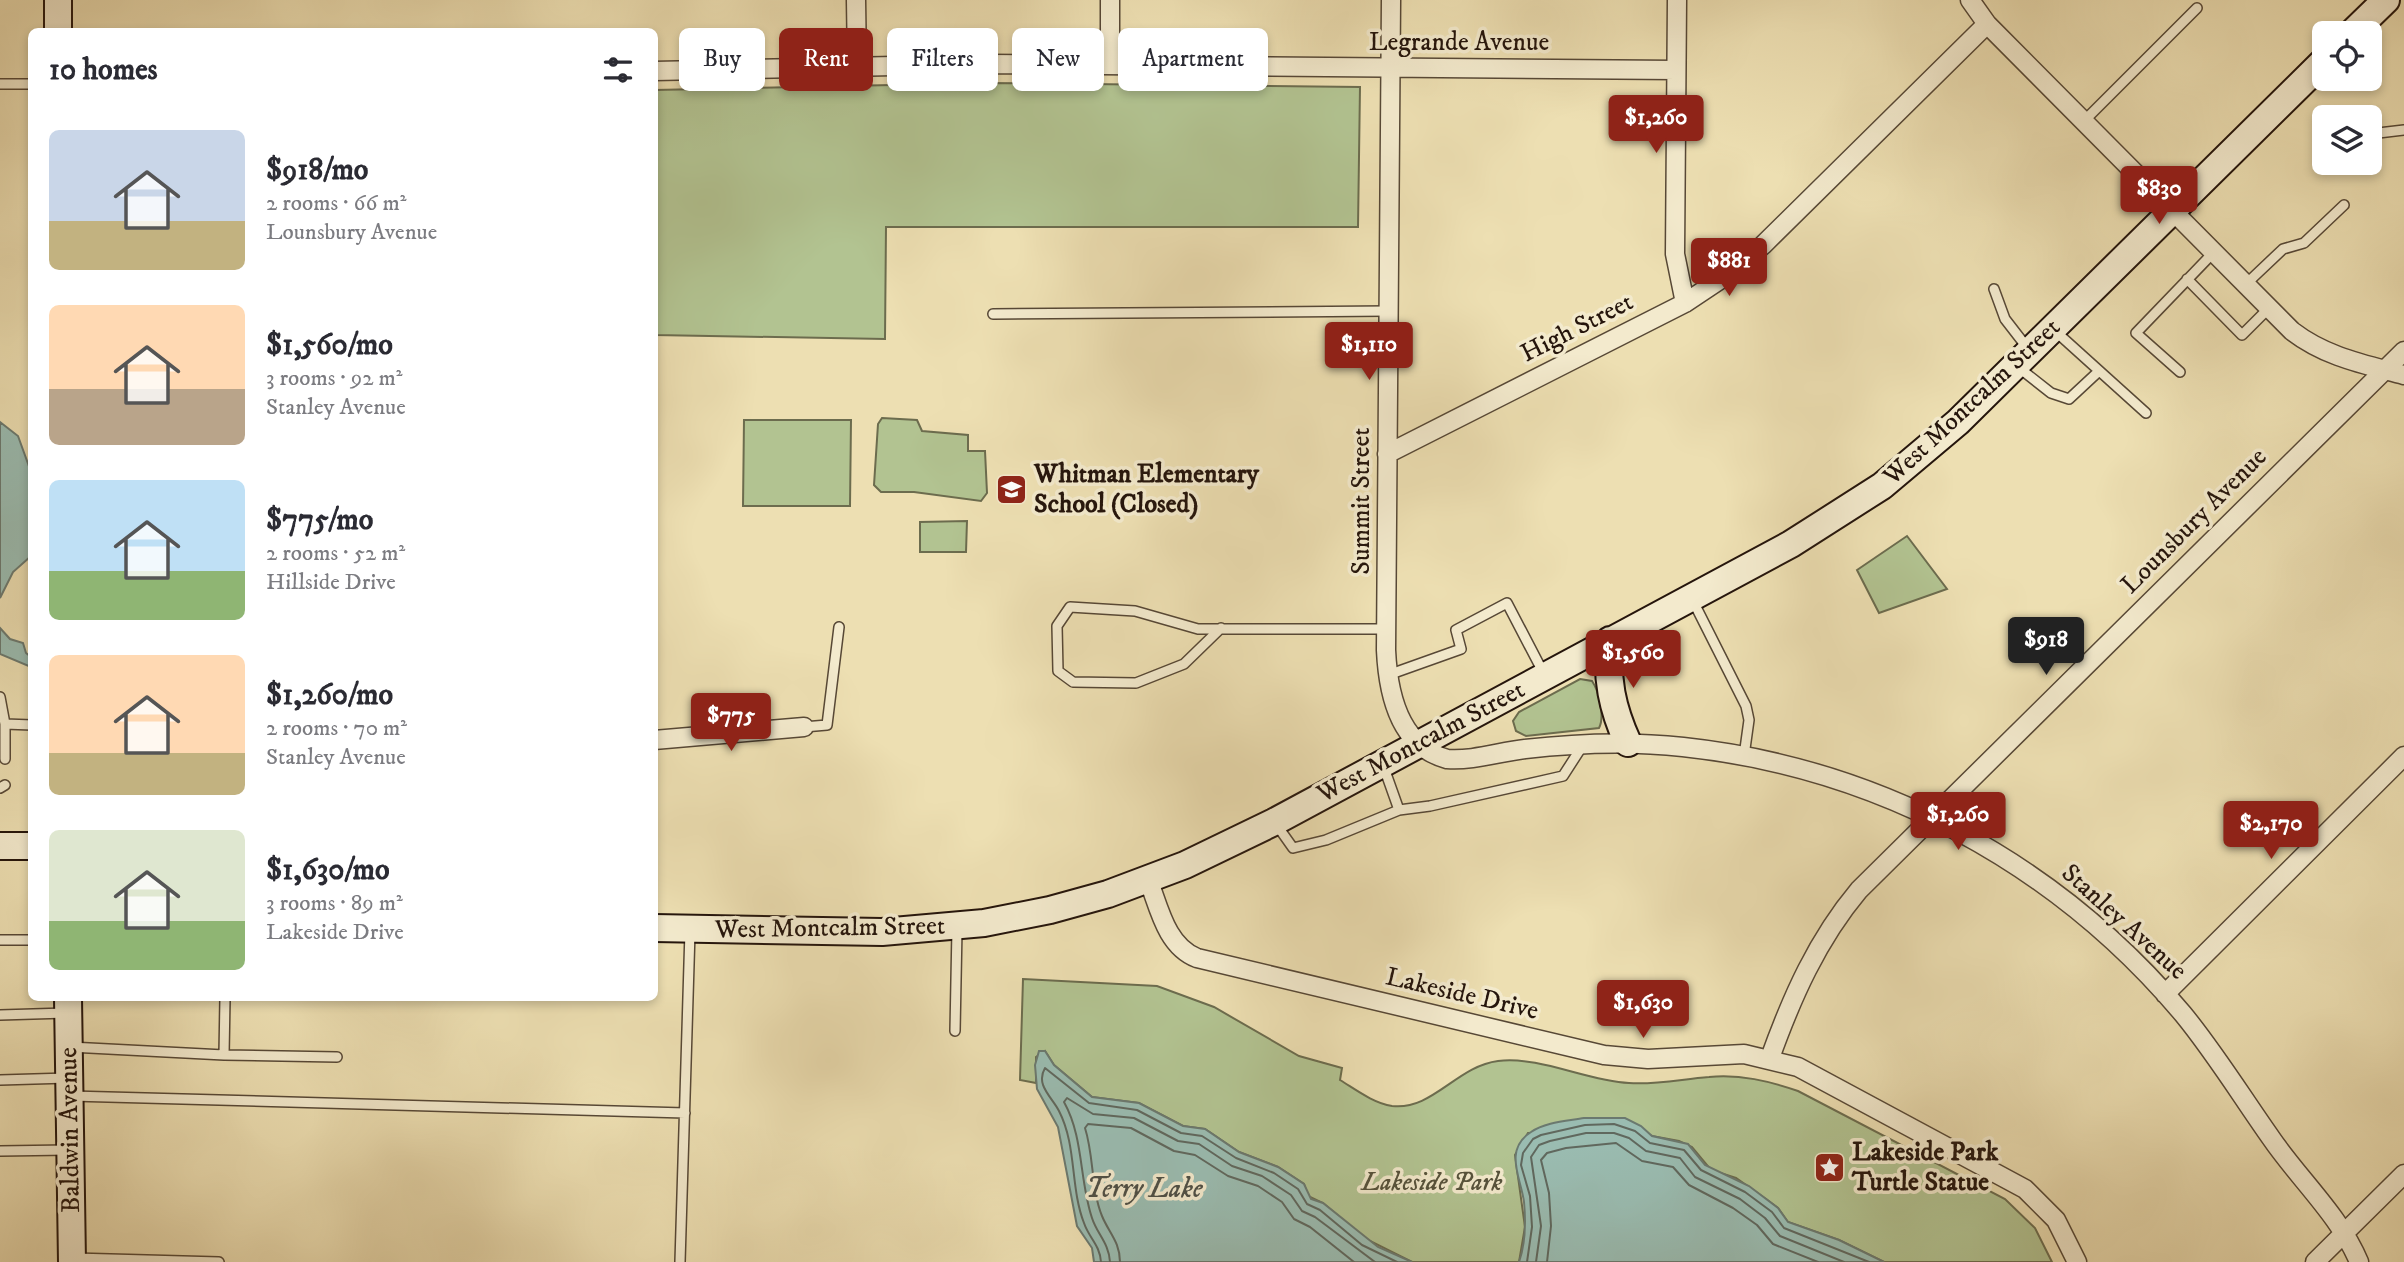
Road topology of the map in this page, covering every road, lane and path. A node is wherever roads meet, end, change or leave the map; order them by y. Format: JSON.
{"nodes":[{"id":1,"x":58,"y":0,"type":"edge"},
{"id":2,"x":856,"y":0,"type":"edge"},
{"id":3,"x":1110,"y":0,"type":"edge"},
{"id":4,"x":1391,"y":0,"type":"edge"},
{"id":5,"x":1677,"y":0,"type":"edge"},
{"id":6,"x":1970,"y":0,"type":"edge"},
{"id":7,"x":2386,"y":0,"type":"edge"},
{"id":8,"x":2197,"y":8,"type":"dead end"},
{"id":9,"x":2364,"y":21,"type":"edge"},
{"id":10,"x":1987,"y":24,"type":"junction"},
{"id":11,"x":58,"y":28,"type":"edge"},
{"id":12,"x":856,"y":28,"type":"edge"},
{"id":13,"x":1110,"y":65,"type":"junction"},
{"id":14,"x":873,"y":66,"type":"edge"},
{"id":15,"x":1390,"y":67,"type":"junction"},
{"id":16,"x":779,"y":68,"type":"edge"},
{"id":17,"x":1676,"y":70,"type":"junction"},
{"id":18,"x":658,"y":71,"type":"edge"},
{"id":19,"x":2312,"y":73,"type":"edge"},
{"id":20,"x":0,"y":84,"type":"edge"},
{"id":21,"x":28,"y":84,"type":"edge"},
{"id":22,"x":2083,"y":122,"type":"junction"},
{"id":23,"x":2404,"y":130,"type":"edge"},
{"id":24,"x":2382,"y":133,"type":"edge"},
{"id":25,"x":2344,"y":205,"type":"dead end"},
{"id":26,"x":2172,"y":211,"type":"junction"},
{"id":27,"x":2213,"y":253,"type":"junction"},
{"id":28,"x":2187,"y":279,"type":"junction"},
{"id":29,"x":2245,"y":285,"type":"junction"},
{"id":30,"x":1994,"y":289,"type":"dead end"},
{"id":31,"x":1685,"y":303,"type":"junction"},
{"id":32,"x":2268,"y":309,"type":"junction"},
{"id":33,"x":1388,"y":311,"type":"junction"},
{"id":34,"x":993,"y":314,"type":"dead end"},
{"id":35,"x":2052,"y":329,"type":"junction"},
{"id":36,"x":2404,"y":351,"type":"edge"},
{"id":37,"x":2023,"y":358,"type":"junction"},
{"id":38,"x":2385,"y":370,"type":"junction"},
{"id":39,"x":2098,"y":372,"type":"junction"},
{"id":40,"x":2180,"y":372,"type":"dead end"},
{"id":41,"x":2404,"y":375,"type":"edge"},
{"id":42,"x":2146,"y":414,"type":"dead end"},
{"id":43,"x":1387,"y":454,"type":"junction"},
{"id":44,"x":1691,"y":597,"type":"junction"},
{"id":45,"x":839,"y":627,"type":"dead end"},
{"id":46,"x":1221,"y":628,"type":"junction"},
{"id":47,"x":1386,"y":629,"type":"junction"},
{"id":48,"x":1610,"y":640,"type":"junction"},
{"id":49,"x":1388,"y":675,"type":"junction"},
{"id":50,"x":1545,"y":675,"type":"junction"},
{"id":51,"x":0,"y":697,"type":"edge"},
{"id":52,"x":5,"y":724,"type":"junction"},
{"id":53,"x":28,"y":725,"type":"edge"},
{"id":54,"x":804,"y":727,"type":"joint"},
{"id":55,"x":658,"y":740,"type":"edge"},
{"id":56,"x":1628,"y":743,"type":"junction"},
{"id":57,"x":1417,"y":744,"type":"junction"},
{"id":58,"x":1584,"y":744,"type":"junction"},
{"id":59,"x":1744,"y":755,"type":"junction"},
{"id":60,"x":2404,"y":756,"type":"edge"},
{"id":61,"x":5,"y":759,"type":"dead end"},
{"id":62,"x":1382,"y":763,"type":"junction"},
{"id":63,"x":1399,"y":810,"type":"junction"},
{"id":64,"x":1931,"y":817,"type":"junction"},
{"id":65,"x":1273,"y":822,"type":"junction"},
{"id":66,"x":0,"y":846,"type":"edge"},
{"id":67,"x":28,"y":846,"type":"edge"},
{"id":68,"x":1148,"y":879,"type":"junction"},
{"id":69,"x":957,"y":927,"type":"junction"},
{"id":70,"x":658,"y":928,"type":"edge"},
{"id":71,"x":690,"y":929,"type":"junction"},
{"id":72,"x":0,"y":940,"type":"edge"},
{"id":73,"x":28,"y":940,"type":"edge"},
{"id":74,"x":2165,"y":994,"type":"junction"},
{"id":75,"x":225,"y":1001,"type":"edge"},
{"id":76,"x":68,"y":1005,"type":"edge"},
{"id":77,"x":0,"y":1014,"type":"edge"},
{"id":78,"x":956,"y":1031,"type":"dead end"},
{"id":79,"x":68,"y":1047,"type":"junction"},
{"id":80,"x":224,"y":1055,"type":"junction"},
{"id":81,"x":337,"y":1057,"type":"dead end"},
{"id":82,"x":1770,"y":1058,"type":"junction"},
{"id":83,"x":0,"y":1080,"type":"edge"},
{"id":84,"x":69,"y":1087,"type":"junction"},
{"id":85,"x":685,"y":1113,"type":"junction"},
{"id":86,"x":70,"y":1150,"type":"junction"},
{"id":87,"x":0,"y":1151,"type":"edge"},
{"id":88,"x":2404,"y":1174,"type":"edge"},
{"id":89,"x":2344,"y":1234,"type":"junction"},
{"id":90,"x":72,"y":1260,"type":"edge"},
{"id":91,"x":219,"y":1262,"type":"edge"},
{"id":92,"x":680,"y":1262,"type":"edge"},
{"id":93,"x":2077,"y":1262,"type":"edge"},
{"id":94,"x":2315,"y":1262,"type":"edge"},
{"id":95,"x":2359,"y":1262,"type":"edge"}],
"edges":[{"from":1,"to":11,"type":"main road"},
{"from":2,"to":12,"type":"street"},
{"from":3,"to":13,"type":"street"},
{"from":4,"to":15,"type":"street","name":"Summit Street"},
{"from":5,"to":17,"type":"street"},
{"from":6,"to":10,"type":"street"},
{"from":7,"to":9,"type":"main road"},
{"from":8,"to":22,"type":"lane"},
{"from":10,"to":22,"type":"street"},
{"from":10,"to":31,"type":"street","name":"High Street"},
{"from":13,"to":14,"type":"street","name":"Legrande Avenue"},
{"from":13,"to":15,"type":"street","name":"Legrande Avenue"},
{"from":15,"to":17,"type":"street","name":"Legrande Avenue"},
{"from":15,"to":33,"type":"street","name":"Summit Street"},
{"from":16,"to":18,"type":"street","name":"Legrande Avenue"},
{"from":17,"to":31,"type":"street"},
{"from":19,"to":26,"type":"main road","name":"West Montcalm Street"},
{"from":20,"to":21,"type":"lane"},
{"from":22,"to":26,"type":"street"},
{"from":23,"to":24,"type":"lane"},
{"from":25,"to":29,"type":"lane"},
{"from":26,"to":27,"type":"street"},
{"from":26,"to":35,"type":"main road","name":"West Montcalm Street"},
{"from":27,"to":28,"type":"lane"},
{"from":27,"to":29,"type":"street"},
{"from":28,"to":32,"type":"lane"},
{"from":28,"to":40,"type":"lane"},
{"from":29,"to":32,"type":"street"},
{"from":30,"to":37,"type":"lane"},
{"from":31,"to":43,"type":"street","name":"High Street"},
{"from":32,"to":38,"type":"street"},
{"from":33,"to":34,"type":"lane"},
{"from":33,"to":43,"type":"street","name":"Summit Street"},
{"from":35,"to":37,"type":"main road","name":"West Montcalm Street"},
{"from":35,"to":39,"type":"lane"},
{"from":36,"to":38,"type":"street","name":"Lounsbury Avenue"},
{"from":37,"to":39,"type":"lane"},
{"from":37,"to":44,"type":"main road","name":"West Montcalm Street"},
{"from":38,"to":41,"type":"street"},
{"from":38,"to":64,"type":"street","name":"Lounsbury Avenue"},
{"from":39,"to":42,"type":"lane"},
{"from":43,"to":47,"type":"street","name":"Summit Street"},
{"from":44,"to":48,"type":"main road","name":"West Montcalm Street"},
{"from":44,"to":59,"type":"lane"},
{"from":45,"to":54,"type":"lane"},
{"from":46,"to":46,"type":"lane"},
{"from":46,"to":47,"type":"lane"},
{"from":47,"to":49,"type":"street","name":"Summit Street"},
{"from":48,"to":50,"type":"main road","name":"West Montcalm Street"},
{"from":48,"to":56,"type":"main road"},
{"from":49,"to":50,"type":"lane"},
{"from":49,"to":57,"type":"street","name":"Summit Street"},
{"from":50,"to":57,"type":"main road","name":"West Montcalm Street"},
{"from":51,"to":52,"type":"lane"},
{"from":52,"to":53,"type":"lane"},
{"from":52,"to":61,"type":"lane"},
{"from":54,"to":55,"type":"street"},
{"from":56,"to":58,"type":"street","name":"Stanley Avenue"},
{"from":56,"to":59,"type":"street","name":"Stanley Avenue"},
{"from":57,"to":58,"type":"street","name":"Stanley Avenue"},
{"from":57,"to":62,"type":"main road","name":"West Montcalm Street"},
{"from":58,"to":63,"type":"lane"},
{"from":59,"to":64,"type":"street","name":"Stanley Avenue"},
{"from":60,"to":74,"type":"street"},
{"from":62,"to":63,"type":"lane"},
{"from":62,"to":65,"type":"main road","name":"West Montcalm Street"},
{"from":63,"to":65,"type":"lane"},
{"from":64,"to":74,"type":"street","name":"Stanley Avenue"},
{"from":64,"to":82,"type":"street","name":"Lounsbury Avenue"},
{"from":65,"to":68,"type":"main road","name":"West Montcalm Street"},
{"from":66,"to":67,"type":"main road"},
{"from":68,"to":69,"type":"main road","name":"West Montcalm Street"},
{"from":68,"to":82,"type":"street","name":"Lakeside Drive"},
{"from":69,"to":71,"type":"main road","name":"West Montcalm Street"},
{"from":69,"to":78,"type":"lane"},
{"from":70,"to":71,"type":"main road","name":"West Montcalm Street"},
{"from":71,"to":85,"type":"lane"},
{"from":72,"to":73,"type":"lane"},
{"from":74,"to":89,"type":"street","name":"Stanley Avenue"},
{"from":75,"to":80,"type":"lane"},
{"from":76,"to":77,"type":"lane"},
{"from":76,"to":79,"type":"main road","name":"Baldwin Avenue"},
{"from":79,"to":80,"type":"lane"},
{"from":79,"to":84,"type":"main road","name":"Baldwin Avenue"},
{"from":80,"to":81,"type":"lane"},
{"from":82,"to":93,"type":"street","name":"Lakeside Drive"},
{"from":83,"to":84,"type":"lane"},
{"from":84,"to":85,"type":"lane"},
{"from":84,"to":86,"type":"main road","name":"Baldwin Avenue"},
{"from":85,"to":92,"type":"lane"},
{"from":86,"to":87,"type":"lane"},
{"from":86,"to":90,"type":"main road","name":"Baldwin Avenue"},
{"from":88,"to":89,"type":"street"},
{"from":89,"to":94,"type":"street"},
{"from":89,"to":95,"type":"street","name":"Stanley Avenue"},
{"from":90,"to":91,"type":"lane"}]}
